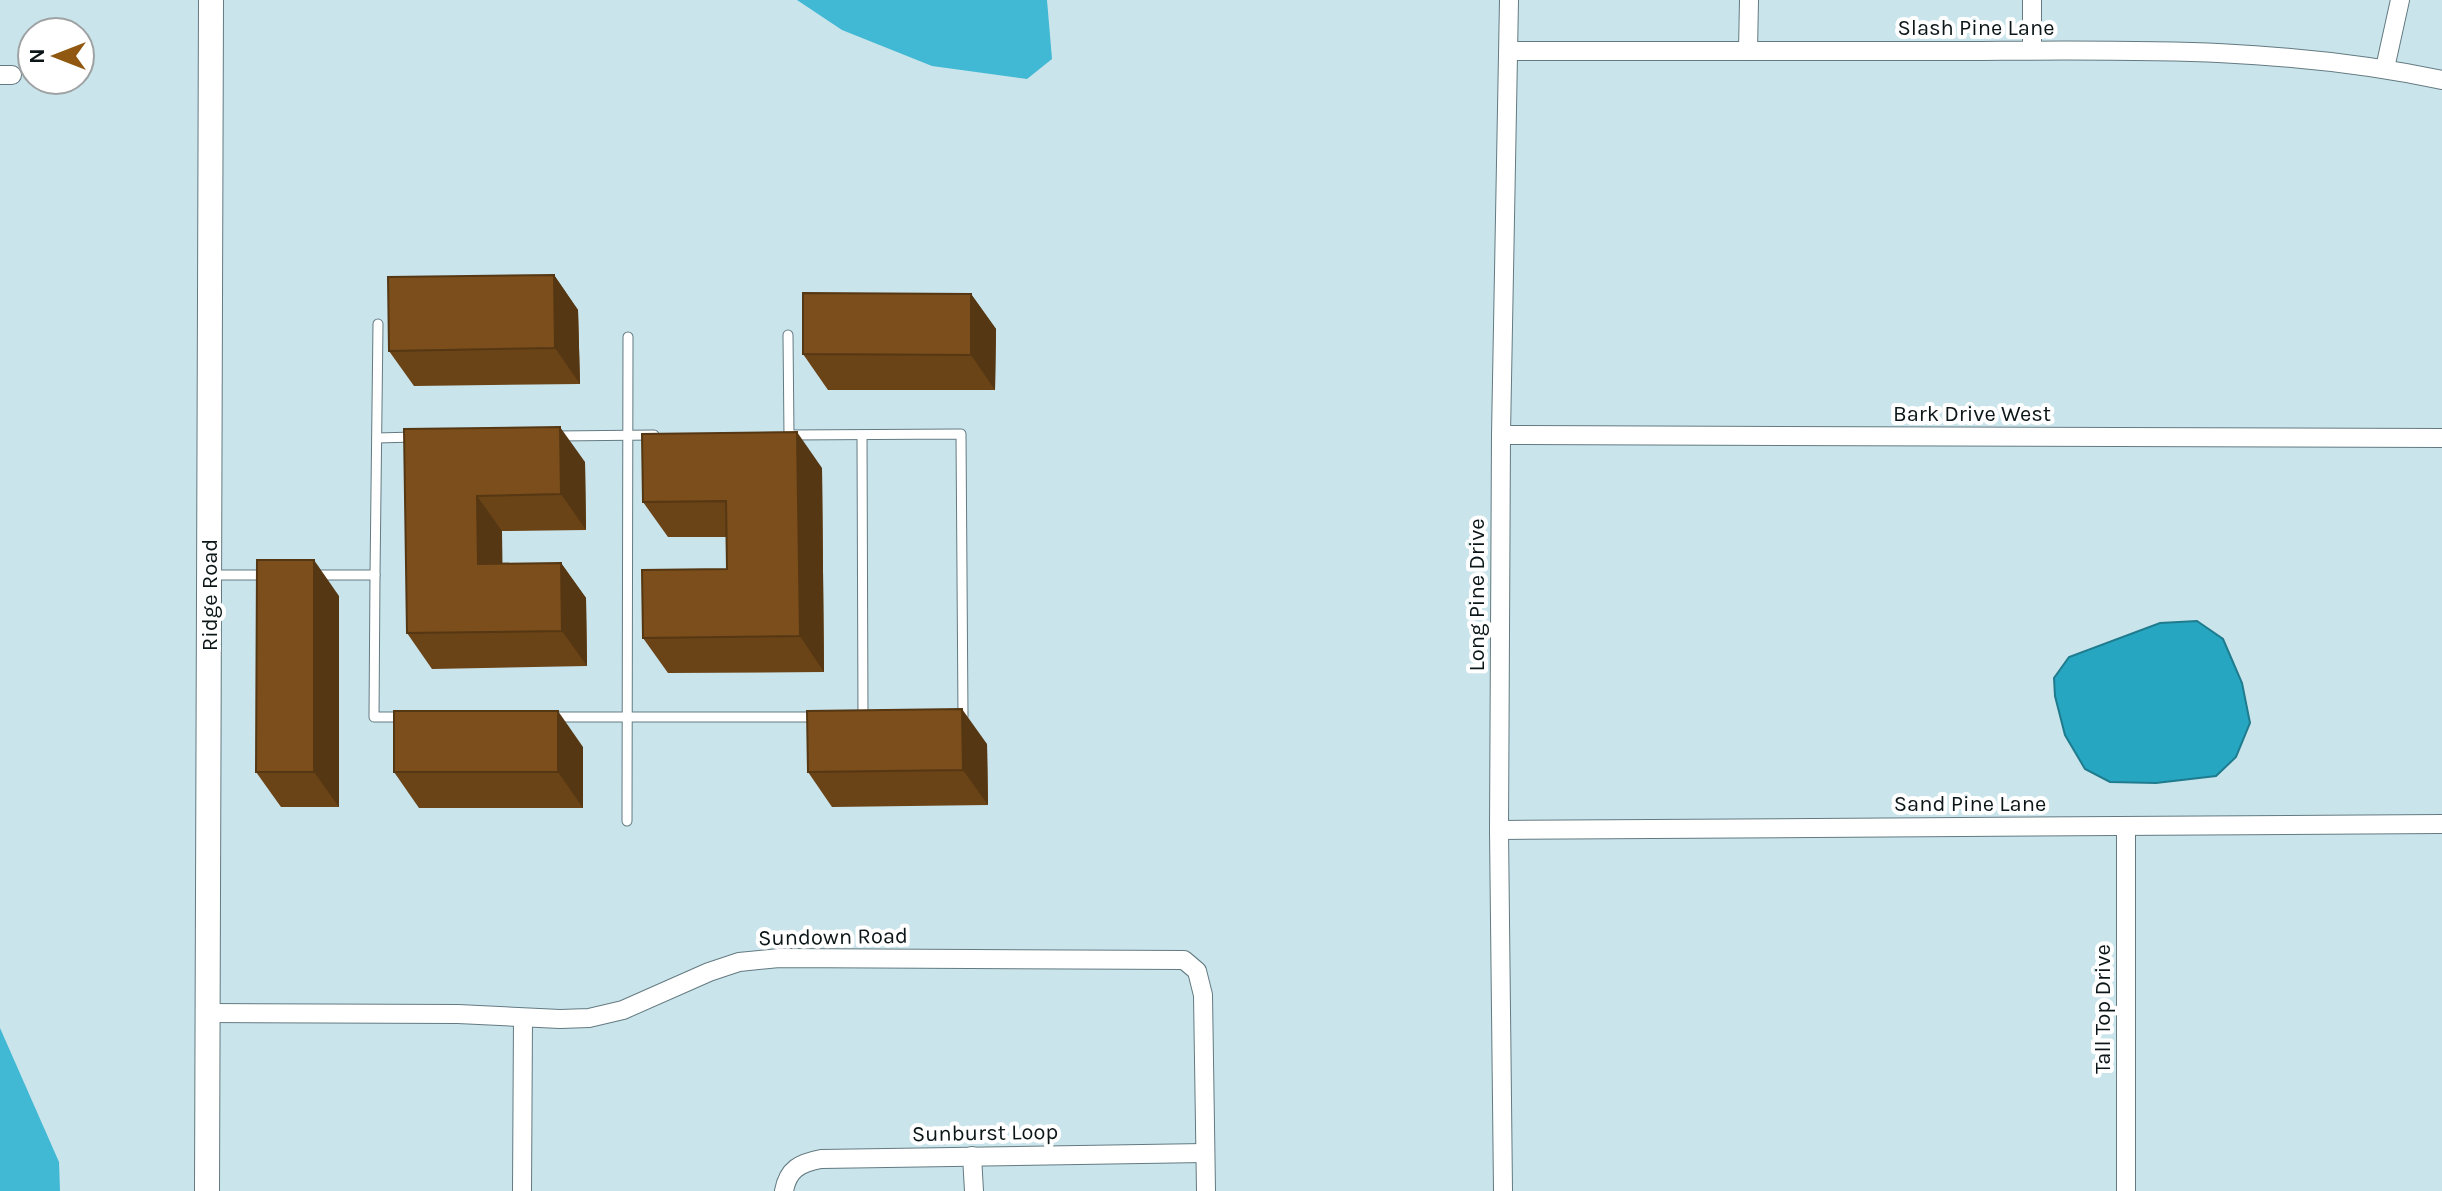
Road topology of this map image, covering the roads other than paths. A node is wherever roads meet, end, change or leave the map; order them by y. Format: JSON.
{"nodes":[{"id":1,"x":211,"y":0,"type":"edge"},
{"id":2,"x":1509,"y":0,"type":"edge"},
{"id":3,"x":1749,"y":0,"type":"edge"},
{"id":4,"x":2032,"y":0,"type":"edge"},
{"id":5,"x":2400,"y":0,"type":"edge"},
{"id":6,"x":2032,"y":50,"type":"junction"},
{"id":7,"x":1509,"y":51,"type":"junction"},
{"id":8,"x":1748,"y":51,"type":"junction"},
{"id":9,"x":2385,"y":68,"type":"junction"},
{"id":10,"x":2442,"y":80,"type":"edge"},
{"id":11,"x":378,"y":324,"type":"dead end"},
{"id":12,"x":788,"y":335,"type":"dead end"},
{"id":13,"x":628,"y":337,"type":"dead end"},
{"id":14,"x":626,"y":435,"type":"junction"},
{"id":15,"x":671,"y":435,"type":"edge"},
{"id":16,"x":774,"y":435,"type":"edge"},
{"id":17,"x":789,"y":435,"type":"junction"},
{"id":18,"x":862,"y":435,"type":"junction"},
{"id":19,"x":1501,"y":435,"type":"junction"},
{"id":20,"x":548,"y":436,"type":"edge"},
{"id":21,"x":424,"y":437,"type":"edge"},
{"id":22,"x":377,"y":438,"type":"junction"},
{"id":23,"x":2442,"y":438,"type":"edge"},
{"id":24,"x":208,"y":575,"type":"junction"},
{"id":25,"x":284,"y":575,"type":"edge"},
{"id":26,"x":299,"y":575,"type":"edge"},
{"id":27,"x":375,"y":575,"type":"junction"},
{"id":28,"x":949,"y":716,"type":"edge"},
{"id":29,"x":422,"y":717,"type":"edge"},
{"id":30,"x":532,"y":717,"type":"edge"},
{"id":31,"x":832,"y":717,"type":"edge"},
{"id":32,"x":847,"y":717,"type":"edge"},
{"id":33,"x":863,"y":717,"type":"junction"},
{"id":34,"x":878,"y":717,"type":"edge"},
{"id":35,"x":627,"y":718,"type":"junction"},
{"id":36,"x":627,"y":821,"type":"dead end"},
{"id":37,"x":2442,"y":824,"type":"edge"},
{"id":38,"x":2126,"y":826,"type":"junction"},
{"id":39,"x":1499,"y":830,"type":"junction"},
{"id":40,"x":208,"y":1013,"type":"junction"},
{"id":41,"x":523,"y":1018,"type":"junction"},
{"id":42,"x":1205,"y":1153,"type":"junction"},
{"id":43,"x":972,"y":1156,"type":"junction"},
{"id":44,"x":207,"y":1191,"type":"edge"},
{"id":45,"x":522,"y":1191,"type":"edge"},
{"id":46,"x":784,"y":1191,"type":"edge"},
{"id":47,"x":974,"y":1191,"type":"edge"},
{"id":48,"x":1206,"y":1191,"type":"edge"},
{"id":49,"x":1503,"y":1191,"type":"edge"},
{"id":50,"x":2126,"y":1191,"type":"edge"}],
"edges":[{"from":1,"to":24,"type":"street","name":"Ridge Road"},
{"from":2,"to":7,"type":"street","name":"Long Pine Drive"},
{"from":3,"to":8,"type":"street"},
{"from":4,"to":6,"type":"street"},
{"from":5,"to":9,"type":"street"},
{"from":6,"to":8,"type":"street","name":"Slash Pine Lane"},
{"from":6,"to":9,"type":"street","name":"Slash Pine Lane"},
{"from":7,"to":8,"type":"street","name":"Slash Pine Lane"},
{"from":7,"to":19,"type":"street","name":"Long Pine Drive"},
{"from":9,"to":10,"type":"street","name":"Slash Pine Lane"},
{"from":11,"to":22,"type":"lane"},
{"from":12,"to":17,"type":"lane"},
{"from":13,"to":14,"type":"lane"},
{"from":14,"to":15,"type":"lane"},
{"from":14,"to":20,"type":"lane"},
{"from":14,"to":35,"type":"lane"},
{"from":16,"to":17,"type":"lane"},
{"from":17,"to":18,"type":"lane"},
{"from":18,"to":28,"type":"lane"},
{"from":18,"to":33,"type":"lane"},
{"from":19,"to":23,"type":"street","name":"Bark Drive West"},
{"from":19,"to":39,"type":"street","name":"Long Pine Drive"},
{"from":21,"to":22,"type":"lane"},
{"from":22,"to":27,"type":"lane"},
{"from":24,"to":25,"type":"lane"},
{"from":24,"to":40,"type":"street","name":"Ridge Road"},
{"from":26,"to":27,"type":"lane"},
{"from":27,"to":29,"type":"lane"},
{"from":30,"to":35,"type":"lane"},
{"from":31,"to":35,"type":"lane"},
{"from":32,"to":33,"type":"lane"},
{"from":33,"to":34,"type":"lane"},
{"from":35,"to":36,"type":"lane"},
{"from":37,"to":38,"type":"street","name":"Sand Pine Lane"},
{"from":38,"to":39,"type":"street","name":"Sand Pine Lane"},
{"from":38,"to":50,"type":"street","name":"Tall Top Drive"},
{"from":39,"to":49,"type":"street","name":"Long Pine Drive"},
{"from":40,"to":41,"type":"street","name":"Sundown Road"},
{"from":40,"to":44,"type":"street","name":"Ridge Road"},
{"from":41,"to":42,"type":"street","name":"Sundown Road"},
{"from":41,"to":45,"type":"street"},
{"from":42,"to":43,"type":"street","name":"Sunburst Loop"},
{"from":42,"to":48,"type":"street","name":"Sundown Road"},
{"from":43,"to":46,"type":"street","name":"Sunburst Loop"},
{"from":43,"to":47,"type":"street"}]}
